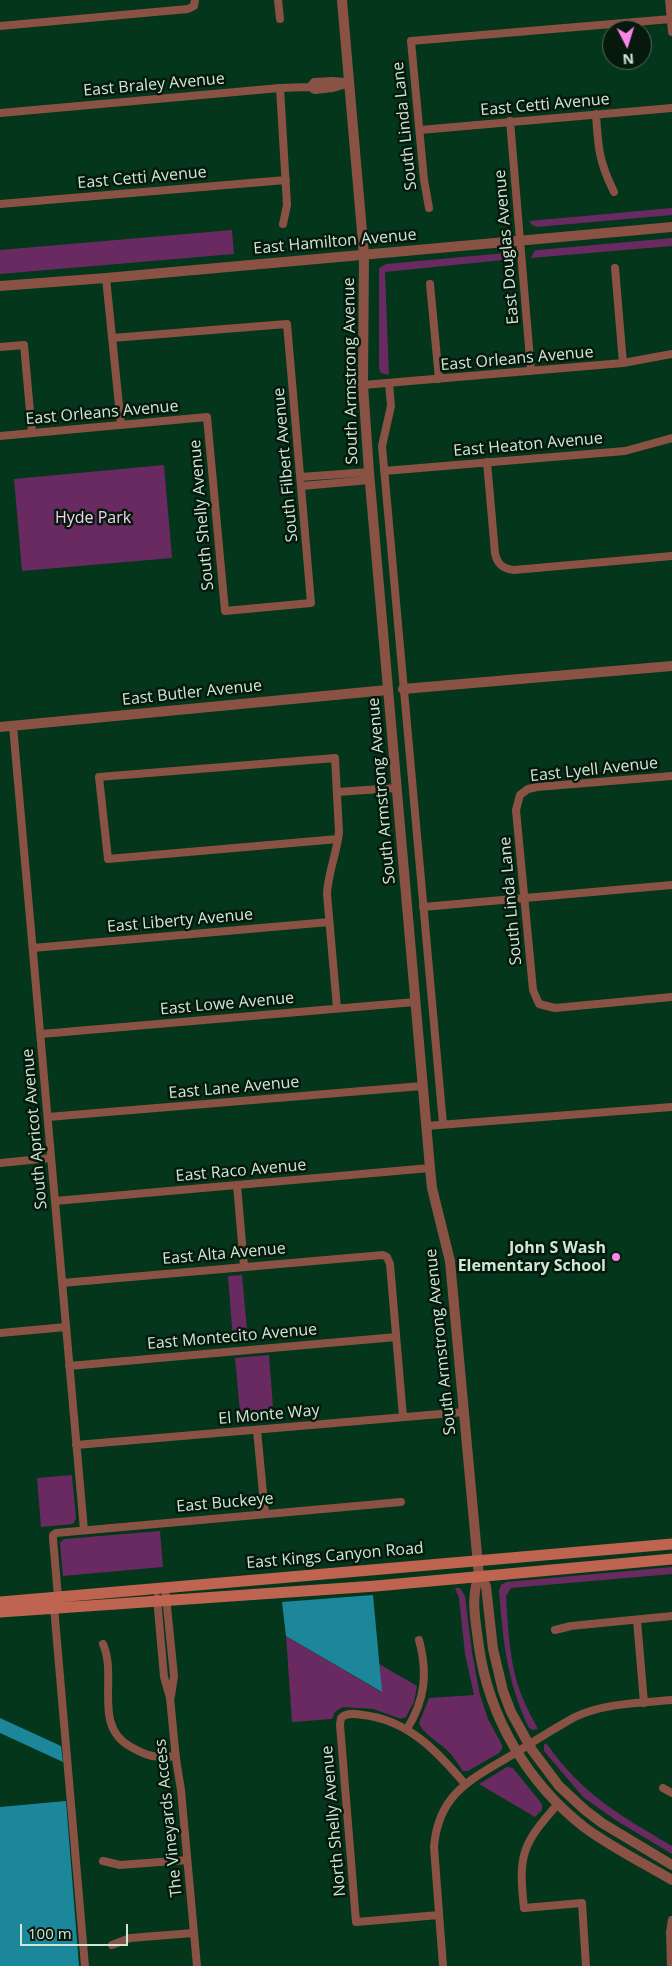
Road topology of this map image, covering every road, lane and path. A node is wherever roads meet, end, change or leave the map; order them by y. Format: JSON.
{"nodes":[{"id":1,"x":278,"y":0,"type":"edge"},
{"id":2,"x":342,"y":0,"type":"edge"},
{"id":3,"x":669,"y":0,"type":"edge"},
{"id":4,"x":195,"y":3,"type":"edge"},
{"id":5,"x":280,"y":19,"type":"dead end"},
{"id":6,"x":671,"y":19,"type":"junction"},
{"id":7,"x":0,"y":26,"type":"edge"},
{"id":8,"x":672,"y":32,"type":"edge"},
{"id":9,"x":350,"y":83,"type":"junction"},
{"id":10,"x":280,"y":88,"type":"junction"},
{"id":11,"x":672,"y":108,"type":"edge"},
{"id":12,"x":0,"y":113,"type":"edge"},
{"id":13,"x":596,"y":114,"type":"junction"},
{"id":14,"x":510,"y":121,"type":"junction"},
{"id":15,"x":420,"y":130,"type":"junction"},
{"id":16,"x":286,"y":180,"type":"junction"},
{"id":17,"x":614,"y":192,"type":"dead end"},
{"id":18,"x":0,"y":204,"type":"edge"},
{"id":19,"x":429,"y":208,"type":"dead end"},
{"id":20,"x":283,"y":224,"type":"dead end"},
{"id":21,"x":672,"y":227,"type":"edge"},
{"id":22,"x":521,"y":240,"type":"junction"},
{"id":23,"x":364,"y":255,"type":"junction"},
{"id":24,"x":615,"y":268,"type":"dead end"},
{"id":25,"x":106,"y":278,"type":"junction"},
{"id":26,"x":430,"y":284,"type":"dead end"},
{"id":27,"x":0,"y":286,"type":"edge"},
{"id":28,"x":112,"y":338,"type":"junction"},
{"id":29,"x":0,"y":347,"type":"edge"},
{"id":30,"x":672,"y":354,"type":"edge"},
{"id":31,"x":623,"y":363,"type":"junction"},
{"id":32,"x":531,"y":371,"type":"junction"},
{"id":33,"x":439,"y":379,"type":"junction"},
{"id":34,"x":389,"y":383,"type":"junction"},
{"id":35,"x":363,"y":385,"type":"junction"},
{"id":36,"x":207,"y":417,"type":"joint"},
{"id":37,"x":122,"y":425,"type":"junction"},
{"id":38,"x":32,"y":433,"type":"junction"},
{"id":39,"x":0,"y":436,"type":"edge"},
{"id":40,"x":672,"y":438,"type":"edge"},
{"id":41,"x":487,"y":462,"type":"junction"},
{"id":42,"x":384,"y":471,"type":"junction"},
{"id":43,"x":369,"y":476,"type":"junction"},
{"id":44,"x":301,"y":482,"type":"junction"},
{"id":45,"x":672,"y":556,"type":"edge"},
{"id":46,"x":311,"y":603,"type":"joint"},
{"id":47,"x":672,"y":666,"type":"edge"},
{"id":48,"x":403,"y":689,"type":"junction"},
{"id":49,"x":387,"y":690,"type":"junction"},
{"id":50,"x":13,"y":726,"type":"junction"},
{"id":51,"x":0,"y":727,"type":"edge"},
{"id":52,"x":672,"y":776,"type":"edge"},
{"id":53,"x":396,"y":788,"type":"junction"},
{"id":54,"x":337,"y":792,"type":"junction"},
{"id":55,"x":520,"y":795,"type":"joint"},
{"id":56,"x":338,"y":839,"type":"junction"},
{"id":57,"x":672,"y":885,"type":"edge"},
{"id":58,"x":524,"y":898,"type":"junction"},
{"id":59,"x":423,"y":907,"type":"junction"},
{"id":60,"x":329,"y":922,"type":"junction"},
{"id":61,"x":33,"y":948,"type":"junction"},
{"id":62,"x":672,"y":998,"type":"edge"},
{"id":63,"x":415,"y":1002,"type":"junction"},
{"id":64,"x":337,"y":1008,"type":"junction"},
{"id":65,"x":41,"y":1034,"type":"junction"},
{"id":66,"x":422,"y":1086,"type":"junction"},
{"id":67,"x":672,"y":1107,"type":"edge"},
{"id":68,"x":48,"y":1117,"type":"junction"},
{"id":69,"x":443,"y":1124,"type":"junction"},
{"id":70,"x":426,"y":1126,"type":"junction"},
{"id":71,"x":51,"y":1158,"type":"junction"},
{"id":72,"x":0,"y":1163,"type":"edge"},
{"id":73,"x":430,"y":1168,"type":"junction"},
{"id":74,"x":237,"y":1185,"type":"junction"},
{"id":75,"x":55,"y":1201,"type":"junction"},
{"id":76,"x":244,"y":1266,"type":"junction"},
{"id":77,"x":62,"y":1282,"type":"junction"},
{"id":78,"x":66,"y":1327,"type":"junction"},
{"id":79,"x":0,"y":1333,"type":"edge"},
{"id":80,"x":396,"y":1336,"type":"junction"},
{"id":81,"x":69,"y":1366,"type":"junction"},
{"id":82,"x":464,"y":1412,"type":"junction"},
{"id":83,"x":403,"y":1417,"type":"junction"},
{"id":84,"x":257,"y":1430,"type":"junction"},
{"id":85,"x":76,"y":1445,"type":"junction"},
{"id":86,"x":401,"y":1502,"type":"dead end"},
{"id":87,"x":265,"y":1514,"type":"junction"},
{"id":88,"x":84,"y":1530,"type":"junction"},
{"id":89,"x":672,"y":1544,"type":"edge"},
{"id":90,"x":672,"y":1559,"type":"edge"},
{"id":91,"x":477,"y":1561,"type":"junction"},
{"id":92,"x":479,"y":1576,"type":"junction"},
{"id":93,"x":160,"y":1587,"type":"junction"},
{"id":94,"x":162,"y":1600,"type":"junction"},
{"id":95,"x":0,"y":1602,"type":"edge"},
{"id":96,"x":56,"y":1602,"type":"junction"},
{"id":97,"x":0,"y":1611,"type":"edge"},
{"id":98,"x":672,"y":1616,"type":"edge"},
{"id":99,"x":637,"y":1620,"type":"junction"},
{"id":100,"x":555,"y":1630,"type":"dead end"},
{"id":101,"x":419,"y":1640,"type":"dead end"},
{"id":102,"x":103,"y":1644,"type":"dead end"},
{"id":103,"x":672,"y":1700,"type":"edge"},
{"id":104,"x":644,"y":1703,"type":"junction"},
{"id":105,"x":407,"y":1729,"type":"junction"},
{"id":106,"x":528,"y":1744,"type":"junction"},
{"id":107,"x":517,"y":1752,"type":"junction"},
{"id":108,"x":176,"y":1756,"type":"junction"},
{"id":109,"x":464,"y":1784,"type":"junction"},
{"id":110,"x":663,"y":1788,"type":"dead end"},
{"id":111,"x":672,"y":1794,"type":"edge"},
{"id":112,"x":558,"y":1804,"type":"junction"},
{"id":113,"x":188,"y":1860,"type":"junction"},
{"id":114,"x":103,"y":1861,"type":"dead end"},
{"id":115,"x":672,"y":1866,"type":"edge"},
{"id":116,"x":672,"y":1880,"type":"edge"},
{"id":117,"x":439,"y":1915,"type":"junction"},
{"id":118,"x":672,"y":1920,"type":"edge"},
{"id":119,"x":193,"y":1933,"type":"junction"},
{"id":120,"x":112,"y":1945,"type":"dead end"},
{"id":121,"x":85,"y":1966,"type":"edge"},
{"id":122,"x":196,"y":1966,"type":"edge"},
{"id":123,"x":443,"y":1966,"type":"edge"},
{"id":124,"x":586,"y":1966,"type":"edge"},
{"id":125,"x":671,"y":1966,"type":"edge"}],
"edges":[{"from":1,"to":5,"type":"street"},
{"from":2,"to":9,"type":"street","name":"South Armstrong Avenue"},
{"from":3,"to":6,"type":"street"},
{"from":4,"to":7,"type":"street"},
{"from":6,"to":8,"type":"street"},
{"from":6,"to":15,"type":"street","name":"South Linda Lane"},
{"from":9,"to":10,"type":"street","name":"East Braley Avenue"},
{"from":9,"to":23,"type":"street","name":"South Armstrong Avenue"},
{"from":10,"to":12,"type":"street","name":"East Braley Avenue"},
{"from":10,"to":16,"type":"street"},
{"from":11,"to":13,"type":"street","name":"East Cetti Avenue"},
{"from":13,"to":14,"type":"street","name":"East Cetti Avenue"},
{"from":13,"to":17,"type":"street"},
{"from":14,"to":15,"type":"street","name":"East Cetti Avenue"},
{"from":14,"to":22,"type":"street","name":"East Douglas Avenue"},
{"from":15,"to":19,"type":"street","name":"South Linda Lane"},
{"from":16,"to":18,"type":"street","name":"East Cetti Avenue"},
{"from":16,"to":20,"type":"street"},
{"from":21,"to":22,"type":"street","name":"East Hamilton Avenue"},
{"from":22,"to":23,"type":"street","name":"East Hamilton Avenue"},
{"from":22,"to":32,"type":"street","name":"East Douglas Avenue"},
{"from":23,"to":25,"type":"street","name":"East Hamilton Avenue"},
{"from":23,"to":35,"type":"street","name":"South Armstrong Avenue"},
{"from":24,"to":31,"type":"street"},
{"from":25,"to":27,"type":"street","name":"East Hamilton Avenue"},
{"from":25,"to":28,"type":"street"},
{"from":26,"to":33,"type":"street"},
{"from":28,"to":37,"type":"street"},
{"from":28,"to":44,"type":"street","name":"South Filbert Avenue"},
{"from":29,"to":38,"type":"street"},
{"from":30,"to":31,"type":"street","name":"East Orleans Avenue"},
{"from":31,"to":32,"type":"street","name":"East Orleans Avenue"},
{"from":32,"to":33,"type":"street","name":"East Orleans Avenue"},
{"from":33,"to":34,"type":"street","name":"East Orleans Avenue"},
{"from":34,"to":35,"type":"street","name":"East Orleans Avenue"},
{"from":34,"to":42,"type":"street","name":"South Armstrong Avenue"},
{"from":35,"to":43,"type":"street","name":"South Armstrong Avenue"},
{"from":36,"to":37,"type":"street","name":"East Orleans Avenue"},
{"from":36,"to":46,"type":"street","name":"South Shelly Avenue"},
{"from":37,"to":38,"type":"street","name":"East Orleans Avenue"},
{"from":38,"to":39,"type":"street","name":"East Orleans Avenue"},
{"from":40,"to":41,"type":"street","name":"East Heaton Avenue"},
{"from":41,"to":42,"type":"street","name":"East Heaton Avenue"},
{"from":41,"to":45,"type":"street"},
{"from":42,"to":48,"type":"street","name":"South Armstrong Avenue"},
{"from":43,"to":44,"type":"street"},
{"from":43,"to":49,"type":"street","name":"South Armstrong Avenue"},
{"from":44,"to":46,"type":"street","name":"South Filbert Avenue"},
{"from":47,"to":48,"type":"street"},
{"from":48,"to":59,"type":"street","name":"South Armstrong Avenue"},
{"from":49,"to":50,"type":"street","name":"East Butler Avenue"},
{"from":49,"to":53,"type":"street","name":"South Armstrong Avenue"},
{"from":50,"to":51,"type":"street","name":"East Butler Avenue"},
{"from":50,"to":61,"type":"street","name":"South Apricot Avenue"},
{"from":52,"to":55,"type":"street","name":"East Lyell Avenue"},
{"from":53,"to":54,"type":"street"},
{"from":53,"to":63,"type":"street","name":"South Armstrong Avenue"},
{"from":54,"to":56,"type":"street"},
{"from":54,"to":56,"type":"street"},
{"from":55,"to":58,"type":"street","name":"South Linda Lane"},
{"from":56,"to":60,"type":"street"},
{"from":57,"to":58,"type":"street"},
{"from":58,"to":59,"type":"street"},
{"from":58,"to":62,"type":"street","name":"South Linda Lane"},
{"from":59,"to":69,"type":"street","name":"South Armstrong Avenue"},
{"from":60,"to":61,"type":"street","name":"East Liberty Avenue"},
{"from":60,"to":64,"type":"street"},
{"from":61,"to":65,"type":"street","name":"South Apricot Avenue"},
{"from":63,"to":64,"type":"street","name":"East Lowe Avenue"},
{"from":63,"to":66,"type":"street","name":"South Armstrong Avenue"},
{"from":64,"to":65,"type":"street","name":"East Lowe Avenue"},
{"from":65,"to":68,"type":"street","name":"South Apricot Avenue"},
{"from":66,"to":68,"type":"street","name":"East Lane Avenue"},
{"from":66,"to":70,"type":"street","name":"South Armstrong Avenue"},
{"from":67,"to":69,"type":"street"},
{"from":68,"to":71,"type":"street","name":"South Apricot Avenue"},
{"from":69,"to":70,"type":"street"},
{"from":70,"to":73,"type":"street","name":"South Armstrong Avenue"},
{"from":71,"to":72,"type":"street"},
{"from":71,"to":75,"type":"street","name":"South Apricot Avenue"},
{"from":73,"to":74,"type":"street","name":"East Raco Avenue"},
{"from":73,"to":82,"type":"street","name":"South Armstrong Avenue"},
{"from":74,"to":75,"type":"street","name":"East Raco Avenue"},
{"from":74,"to":76,"type":"street"},
{"from":75,"to":77,"type":"street","name":"South Apricot Avenue"},
{"from":76,"to":77,"type":"street","name":"East Alta Avenue"},
{"from":76,"to":80,"type":"street","name":"East Alta Avenue"},
{"from":77,"to":78,"type":"street","name":"South Apricot Avenue"},
{"from":78,"to":79,"type":"street"},
{"from":78,"to":81,"type":"street","name":"South Apricot Avenue"},
{"from":80,"to":81,"type":"street","name":"East Montecito Avenue"},
{"from":80,"to":83,"type":"street"},
{"from":81,"to":85,"type":"street","name":"South Apricot Avenue"},
{"from":82,"to":83,"type":"street","name":"El Monte Way"},
{"from":82,"to":91,"type":"street","name":"South Armstrong Avenue"},
{"from":83,"to":84,"type":"street","name":"El Monte Way"},
{"from":84,"to":85,"type":"street","name":"El Monte Way"},
{"from":84,"to":87,"type":"street"},
{"from":85,"to":88,"type":"street","name":"South Apricot Avenue"},
{"from":86,"to":87,"type":"street","name":"East Buckeye"},
{"from":87,"to":88,"type":"street","name":"East Buckeye"},
{"from":88,"to":96,"type":"street","name":"East Buckeye"},
{"from":89,"to":91,"type":"main road","name":"East Kings Canyon Road"},
{"from":90,"to":92,"type":"main road","name":"East Kings Canyon Road"},
{"from":91,"to":92,"type":"street","name":"South Armstrong Avenue"},
{"from":91,"to":93,"type":"main road","name":"East Kings Canyon Road"},
{"from":92,"to":94,"type":"main road","name":"East Kings Canyon Road"},
{"from":92,"to":106,"type":"street"},
{"from":92,"to":107,"type":"street"},
{"from":93,"to":94,"type":"street","name":"The Vineyards Access"},
{"from":93,"to":96,"type":"main road","name":"East Kings Canyon Road"},
{"from":94,"to":96,"type":"main road","name":"East Kings Canyon Road"},
{"from":94,"to":108,"type":"street","name":"The Vineyards Access"},
{"from":95,"to":96,"type":"main road","name":"East Kings Canyon Road"},
{"from":96,"to":97,"type":"main road"},
{"from":96,"to":121,"type":"street"},
{"from":98,"to":99,"type":"street"},
{"from":99,"to":100,"type":"street"},
{"from":99,"to":104,"type":"street"},
{"from":101,"to":105,"type":"street"},
{"from":102,"to":108,"type":"street"},
{"from":103,"to":104,"type":"street"},
{"from":104,"to":106,"type":"street"},
{"from":105,"to":109,"type":"street"},
{"from":105,"to":117,"type":"street","name":"North Shelly Avenue"},
{"from":106,"to":107,"type":"street"},
{"from":106,"to":115,"type":"street"},
{"from":107,"to":109,"type":"street"},
{"from":107,"to":112,"type":"street"},
{"from":108,"to":113,"type":"street","name":"The Vineyards Access"},
{"from":109,"to":117,"type":"street"},
{"from":110,"to":111,"type":"street"},
{"from":112,"to":116,"type":"street"},
{"from":112,"to":124,"type":"street"},
{"from":113,"to":114,"type":"street"},
{"from":113,"to":119,"type":"street","name":"The Vineyards Access"},
{"from":117,"to":123,"type":"street"},
{"from":118,"to":125,"type":"street"},
{"from":119,"to":120,"type":"street"},
{"from":119,"to":122,"type":"street","name":"The Vineyards Access"}]}
